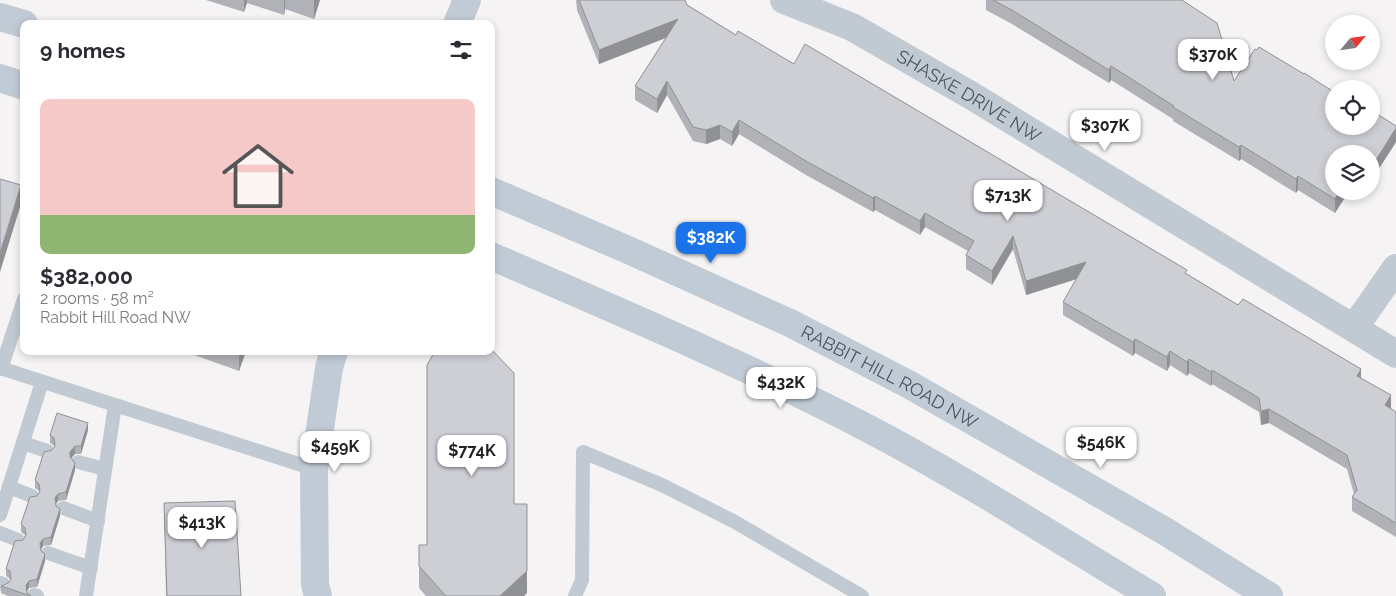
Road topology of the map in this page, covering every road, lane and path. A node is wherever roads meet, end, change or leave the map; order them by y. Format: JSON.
{"nodes":[{"id":1,"x":466,"y":0,"type":"edge"},
{"id":2,"x":784,"y":0,"type":"edge"},
{"id":3,"x":0,"y":17,"type":"edge"},
{"id":4,"x":458,"y":20,"type":"edge"},
{"id":5,"x":20,"y":23,"type":"edge"},
{"id":6,"x":0,"y":78,"type":"edge"},
{"id":7,"x":20,"y":85,"type":"edge"},
{"id":8,"x":495,"y":193,"type":"edge"},
{"id":9,"x":495,"y":258,"type":"edge"},
{"id":10,"x":1396,"y":268,"type":"edge"},
{"id":11,"x":20,"y":311,"type":"edge"},
{"id":12,"x":1354,"y":328,"type":"junction"},
{"id":13,"x":1396,"y":354,"type":"edge"},
{"id":14,"x":333,"y":355,"type":"edge"},
{"id":15,"x":0,"y":369,"type":"edge"},
{"id":16,"x":42,"y":382,"type":"junction"},
{"id":17,"x":115,"y":405,"type":"junction"},
{"id":18,"x":23,"y":443,"type":"junction"},
{"id":19,"x":47,"y":451,"type":"edge"},
{"id":20,"x":78,"y":462,"type":"dead end"},
{"id":21,"x":314,"y":469,"type":"junction"},
{"id":22,"x":106,"y":470,"type":"junction"},
{"id":23,"x":9,"y":487,"type":"junction"},
{"id":24,"x":32,"y":496,"type":"edge"},
{"id":25,"x":63,"y":508,"type":"dead end"},
{"id":26,"x":0,"y":515,"type":"edge"},
{"id":27,"x":98,"y":521,"type":"junction"},
{"id":28,"x":0,"y":533,"type":"edge"},
{"id":29,"x":18,"y":540,"type":"edge"},
{"id":30,"x":48,"y":553,"type":"dead end"},
{"id":31,"x":91,"y":568,"type":"junction"},
{"id":32,"x":86,"y":596,"type":"edge"},
{"id":33,"x":318,"y":596,"type":"edge"},
{"id":34,"x":575,"y":596,"type":"edge"},
{"id":35,"x":862,"y":596,"type":"edge"},
{"id":36,"x":1152,"y":596,"type":"edge"},
{"id":37,"x":1269,"y":596,"type":"edge"}],
"edges":[{"from":1,"to":4,"type":"main road"},
{"from":2,"to":12,"type":"street","name":"SHASKE DRIVE NW"},
{"from":3,"to":5,"type":"main road"},
{"from":6,"to":7,"type":"main road"},
{"from":8,"to":37,"type":"main road","name":"RABBIT HILL ROAD NW"},
{"from":9,"to":36,"type":"main road"},
{"from":10,"to":12,"type":"street"},
{"from":11,"to":15,"type":"lane"},
{"from":12,"to":13,"type":"street","name":"SHASKE DRIVE NW"},
{"from":14,"to":21,"type":"main road"},
{"from":15,"to":16,"type":"lane"},
{"from":16,"to":17,"type":"lane"},
{"from":16,"to":18,"type":"lane"},
{"from":17,"to":21,"type":"lane"},
{"from":17,"to":22,"type":"lane"},
{"from":18,"to":19,"type":"lane"},
{"from":18,"to":23,"type":"lane"},
{"from":20,"to":22,"type":"lane"},
{"from":21,"to":33,"type":"main road"},
{"from":22,"to":27,"type":"lane"},
{"from":23,"to":24,"type":"lane"},
{"from":23,"to":26,"type":"lane"},
{"from":25,"to":27,"type":"lane"},
{"from":27,"to":31,"type":"lane"},
{"from":28,"to":29,"type":"lane"},
{"from":30,"to":31,"type":"lane"},
{"from":31,"to":32,"type":"lane"},
{"from":34,"to":35,"type":"lane"}]}
